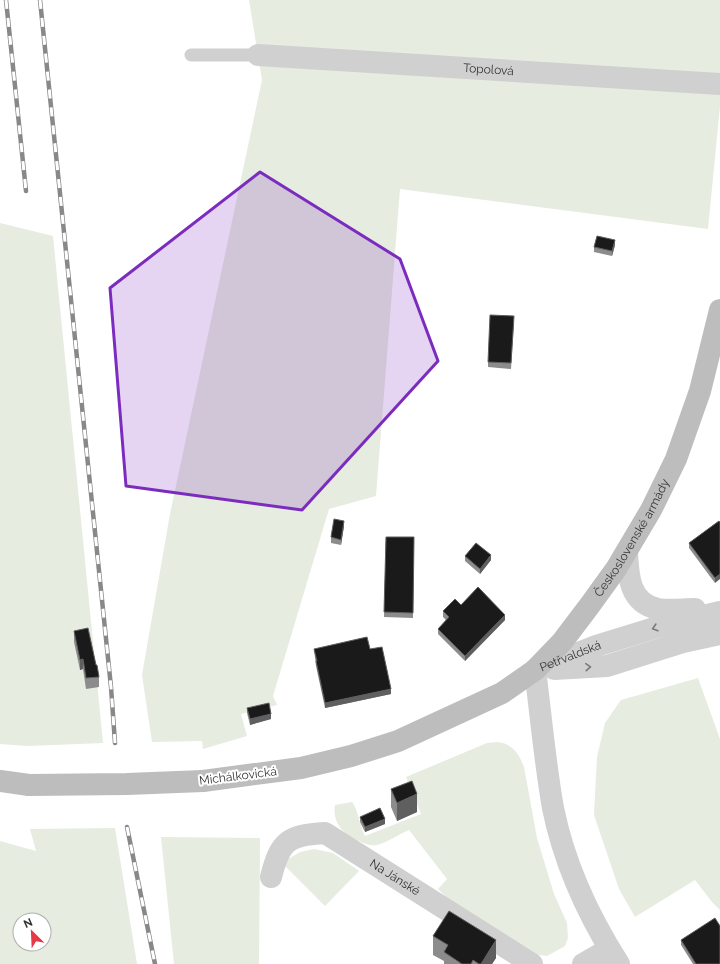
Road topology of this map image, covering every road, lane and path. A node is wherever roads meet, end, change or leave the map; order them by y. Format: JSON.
{"nodes":[{"id":1,"x":191,"y":55,"type":"dead end"},
{"id":2,"x":258,"y":55,"type":"joint"},
{"id":3,"x":720,"y":84,"type":"edge"},
{"id":4,"x":720,"y":310,"type":"edge"},
{"id":5,"x":627,"y":552,"type":"junction"},
{"id":6,"x":720,"y":608,"type":"edge"},
{"id":7,"x":720,"y":612,"type":"edge"},
{"id":8,"x":720,"y":634,"type":"edge"},
{"id":9,"x":535,"y":670,"type":"junction"},
{"id":10,"x":466,"y":710,"type":"joint"},
{"id":11,"x":0,"y":781,"type":"edge"},
{"id":12,"x":271,"y":877,"type":"dead end"},
{"id":13,"x":614,"y":957,"type":"edge"},
{"id":14,"x":532,"y":964,"type":"edge"},
{"id":15,"x":583,"y":964,"type":"edge"}],
"edges":[{"from":1,"to":2,"type":"lane"},
{"from":2,"to":3,"type":"street","name":"Topolová"},
{"from":4,"to":5,"type":"street","name":"Československé armády"},
{"from":5,"to":6,"type":"street"},
{"from":5,"to":9,"type":"street","name":"Československé armády"},
{"from":7,"to":9,"type":"street","name":"Petřvaldská","one_way":true},
{"from":9,"to":8,"type":"street","name":"Petřvaldská","one_way":true},
{"from":9,"to":10,"type":"street","name":"Československé armády"},
{"from":9,"to":13,"type":"street"},
{"from":10,"to":11,"type":"street","name":"Michálkovická","bridge":true},
{"from":12,"to":14,"type":"street","name":"Na Jánské"},
{"from":13,"to":15,"type":"street"}]}
